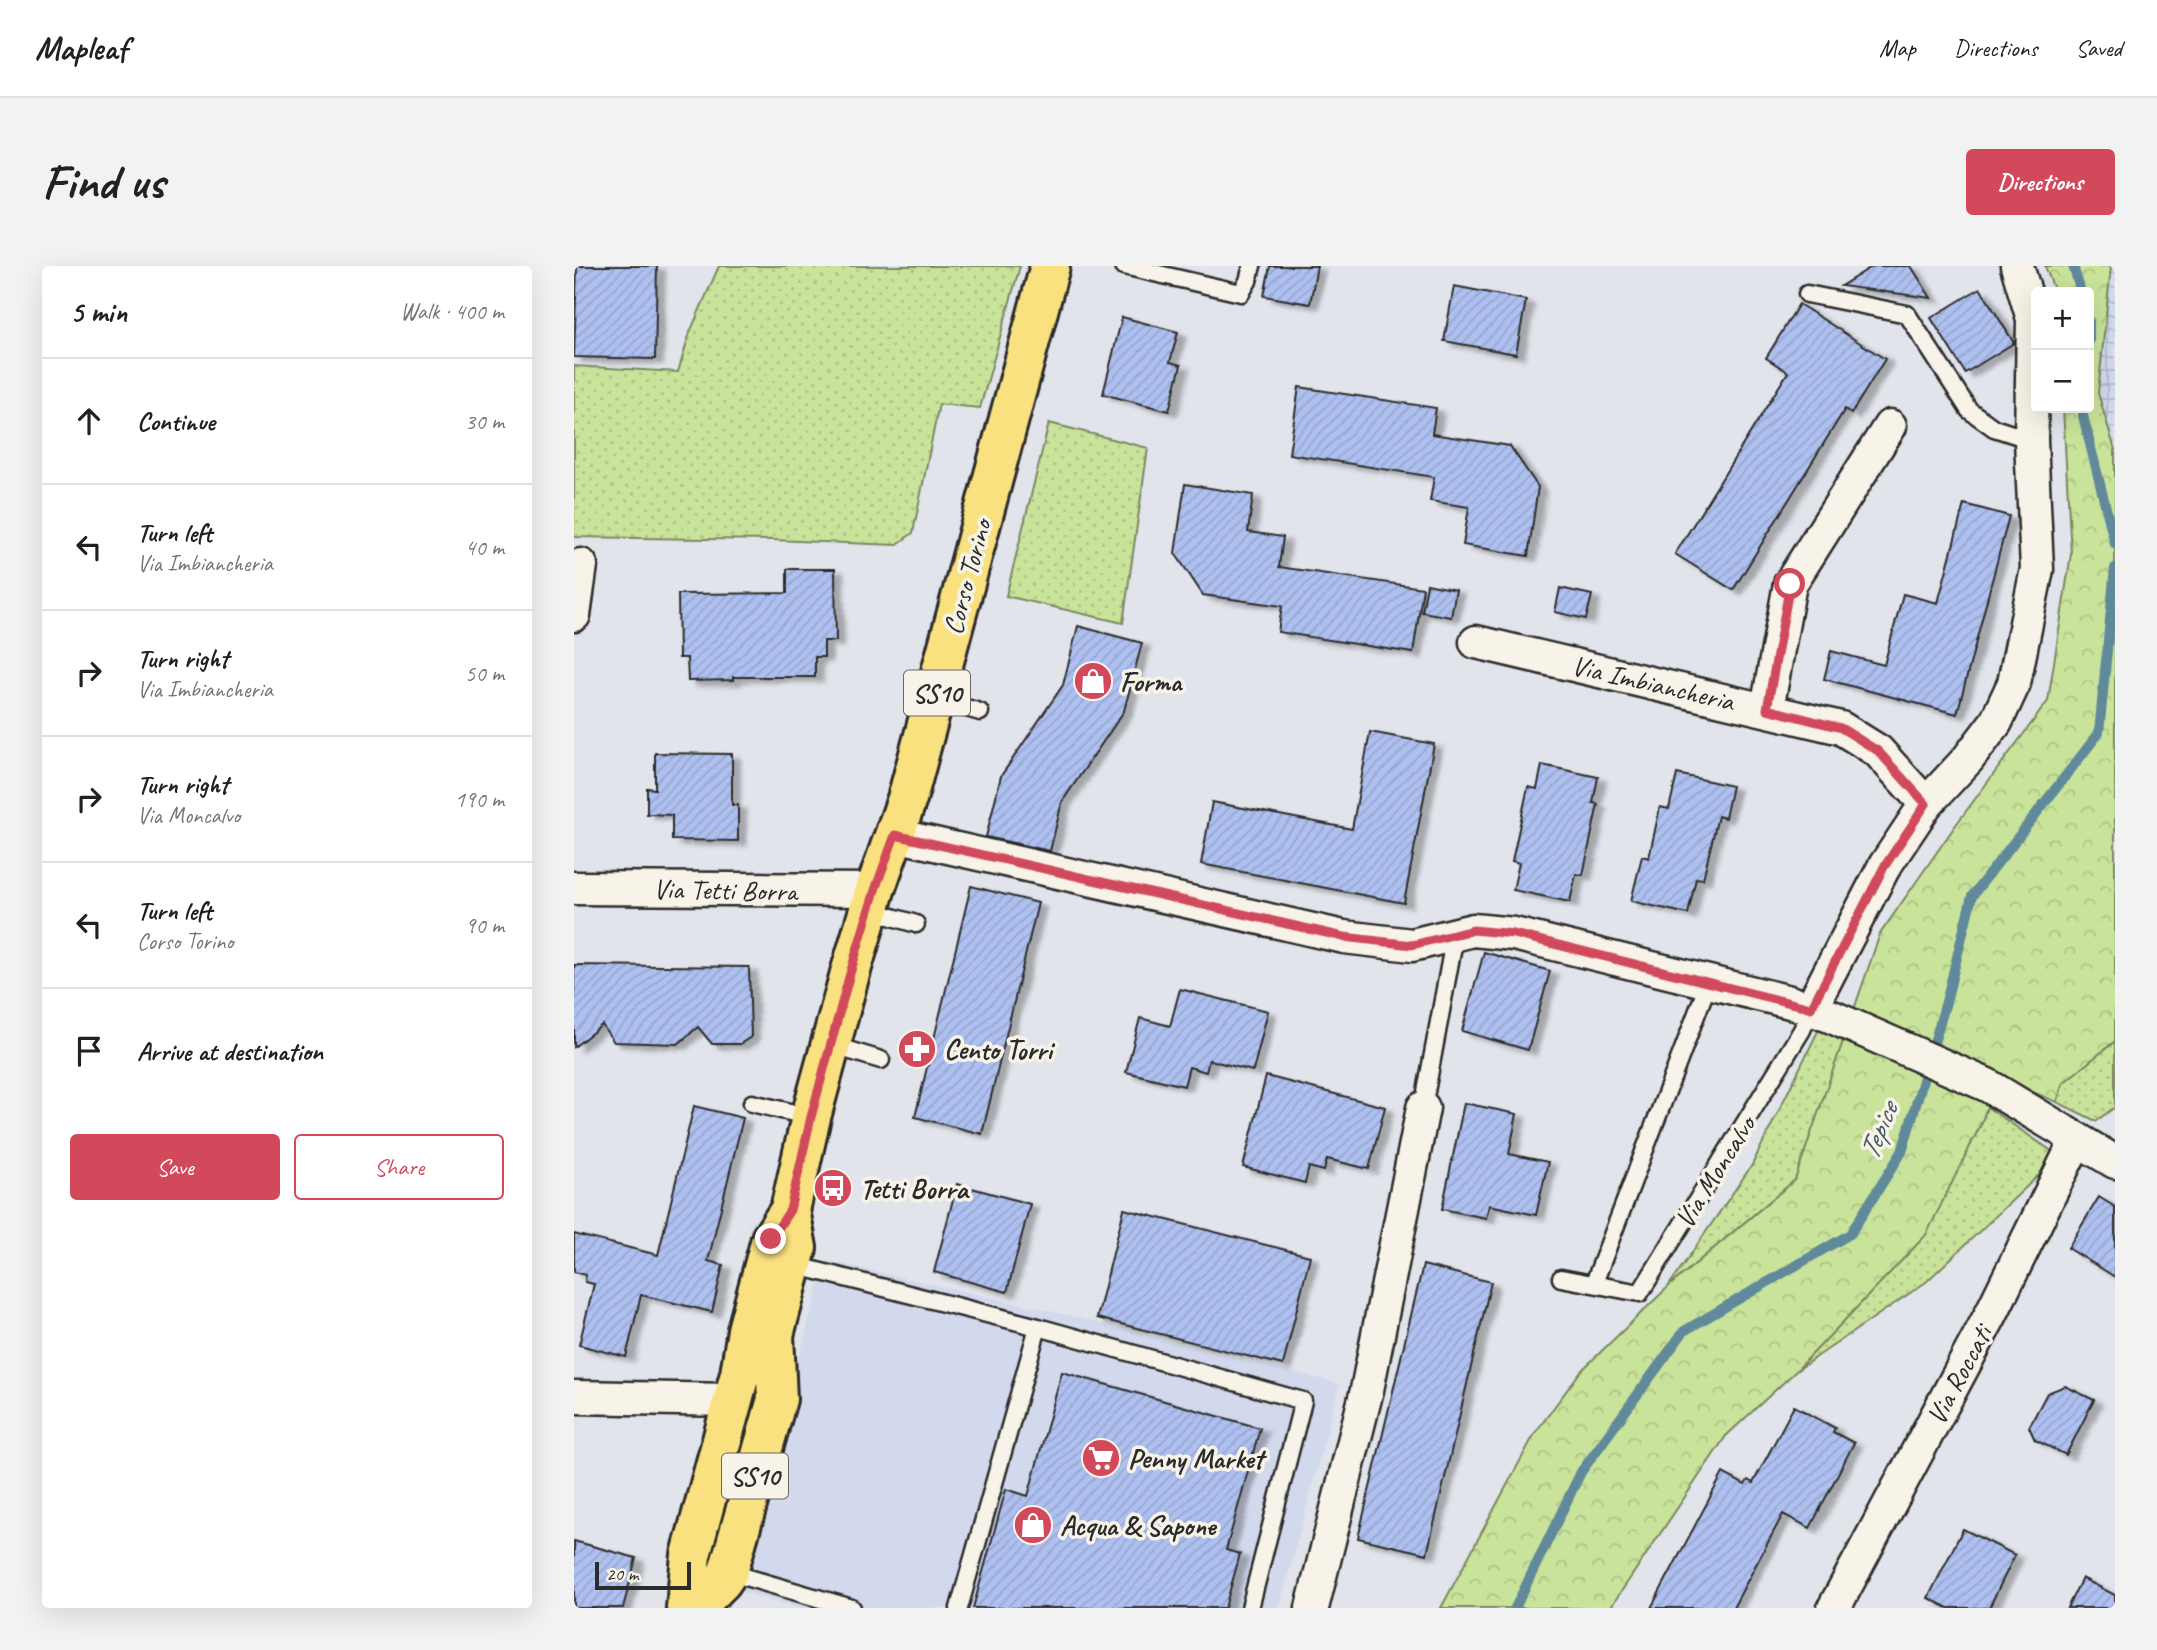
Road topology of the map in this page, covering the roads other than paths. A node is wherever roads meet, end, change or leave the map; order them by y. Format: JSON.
{"nodes":[{"id":1,"x":1050,"y":266,"type":"edge"},
{"id":2,"x":1124,"y":266,"type":"edge"},
{"id":3,"x":1251,"y":266,"type":"edge"},
{"id":4,"x":2017,"y":266,"type":"edge"},
{"id":5,"x":1807,"y":293,"type":"dead end"},
{"id":6,"x":1890,"y":426,"type":"dead end"},
{"id":7,"x":2031,"y":440,"type":"junction"},
{"id":8,"x":581,"y":565,"type":"dead end"},
{"id":9,"x":574,"y":615,"type":"edge"},
{"id":10,"x":1476,"y":642,"type":"dead end"},
{"id":11,"x":935,"y":699,"type":"junction"},
{"id":12,"x":1767,"y":709,"type":"junction"},
{"id":13,"x":980,"y":712,"type":"dead end"},
{"id":14,"x":1926,"y":804,"type":"junction"},
{"id":15,"x":895,"y":835,"type":"junction"},
{"id":16,"x":574,"y":888,"type":"edge"},
{"id":17,"x":872,"y":900,"type":"junction"},
{"id":18,"x":916,"y":924,"type":"dead end"},
{"id":19,"x":1455,"y":935,"type":"junction"},
{"id":20,"x":1708,"y":984,"type":"junction"},
{"id":21,"x":1821,"y":1012,"type":"junction"},
{"id":22,"x":831,"y":1045,"type":"junction"},
{"id":23,"x":881,"y":1060,"type":"dead end"},
{"id":24,"x":751,"y":1103,"type":"dead end"},
{"id":25,"x":1423,"y":1108,"type":"joint"},
{"id":26,"x":811,"y":1117,"type":"junction"},
{"id":27,"x":2077,"y":1139,"type":"junction"},
{"id":28,"x":2115,"y":1163,"type":"edge"},
{"id":29,"x":790,"y":1210,"type":"junction"},
{"id":30,"x":793,"y":1265,"type":"junction"},
{"id":31,"x":1561,"y":1278,"type":"dead end"},
{"id":32,"x":1594,"y":1283,"type":"junction"},
{"id":33,"x":1038,"y":1327,"type":"junction"},
{"id":34,"x":574,"y":1378,"type":"edge"},
{"id":35,"x":749,"y":1385,"type":"junction"},
{"id":36,"x":574,"y":1397,"type":"edge"},
{"id":37,"x":673,"y":1399,"type":"junction"},
{"id":38,"x":715,"y":1570,"type":"junction"},
{"id":39,"x":686,"y":1608,"type":"edge"},
{"id":40,"x":695,"y":1608,"type":"edge"},
{"id":41,"x":852,"y":1608,"type":"edge"},
{"id":42,"x":959,"y":1608,"type":"edge"},
{"id":43,"x":1250,"y":1608,"type":"edge"},
{"id":44,"x":1312,"y":1608,"type":"edge"},
{"id":45,"x":1834,"y":1608,"type":"edge"}],
"edges":[{"from":1,"to":11,"type":"main road","name":"Corso Torino","number":"SS10"},
{"from":2,"to":3,"type":"lane"},
{"from":4,"to":7,"type":"street"},
{"from":5,"to":7,"type":"lane"},
{"from":6,"to":12,"type":"street"},
{"from":7,"to":14,"type":"street"},
{"from":8,"to":9,"type":"street"},
{"from":10,"to":12,"type":"street","name":"Via Imbiancheria"},
{"from":11,"to":13,"type":"lane"},
{"from":11,"to":15,"type":"main road","name":"Corso Torino","number":"SS10"},
{"from":12,"to":14,"type":"street","name":"Via Imbiancheria"},
{"from":14,"to":21,"type":"street"},
{"from":15,"to":17,"type":"main road","name":"Corso Torino","number":"SS10"},
{"from":15,"to":19,"type":"street"},
{"from":16,"to":17,"type":"street","name":"Via Tetti Borra"},
{"from":17,"to":18,"type":"lane"},
{"from":17,"to":22,"type":"main road","name":"Corso Torino","number":"SS10"},
{"from":19,"to":20,"type":"street"},
{"from":19,"to":25,"type":"lane"},
{"from":20,"to":21,"type":"street"},
{"from":20,"to":32,"type":"lane"},
{"from":21,"to":27,"type":"street"},
{"from":21,"to":32,"type":"lane","name":"Via Moncalvo"},
{"from":22,"to":23,"type":"lane"},
{"from":22,"to":26,"type":"main road","name":"Corso Torino","number":"SS10"},
{"from":24,"to":26,"type":"lane"},
{"from":25,"to":44,"type":"street"},
{"from":26,"to":29,"type":"main road","name":"Corso Torino","number":"SS10"},
{"from":27,"to":28,"type":"street"},
{"from":27,"to":45,"type":"street","name":"Via Roccati"},
{"from":29,"to":30,"type":"main road","name":"Corso Torino","number":"SS10"},
{"from":29,"to":35,"type":"main road","name":"Corso Torino","number":"SS10"},
{"from":30,"to":33,"type":"lane"},
{"from":30,"to":35,"type":"main road","name":"Corso Torino","number":"SS10"},
{"from":31,"to":32,"type":"lane","name":"Via Moncalvo"},
{"from":33,"to":42,"type":"lane"},
{"from":33,"to":43,"type":"lane"},
{"from":34,"to":37,"type":"street"},
{"from":35,"to":37,"type":"street"},
{"from":35,"to":38,"type":"main road","name":"Corso Torino","number":"SS10"},
{"from":36,"to":37,"type":"street"},
{"from":38,"to":39,"type":"main road","name":"Corso Torino","number":"SS10"},
{"from":38,"to":40,"type":"main road","name":"Corso Torino","number":"SS10"},
{"from":38,"to":41,"type":"lane"}]}
